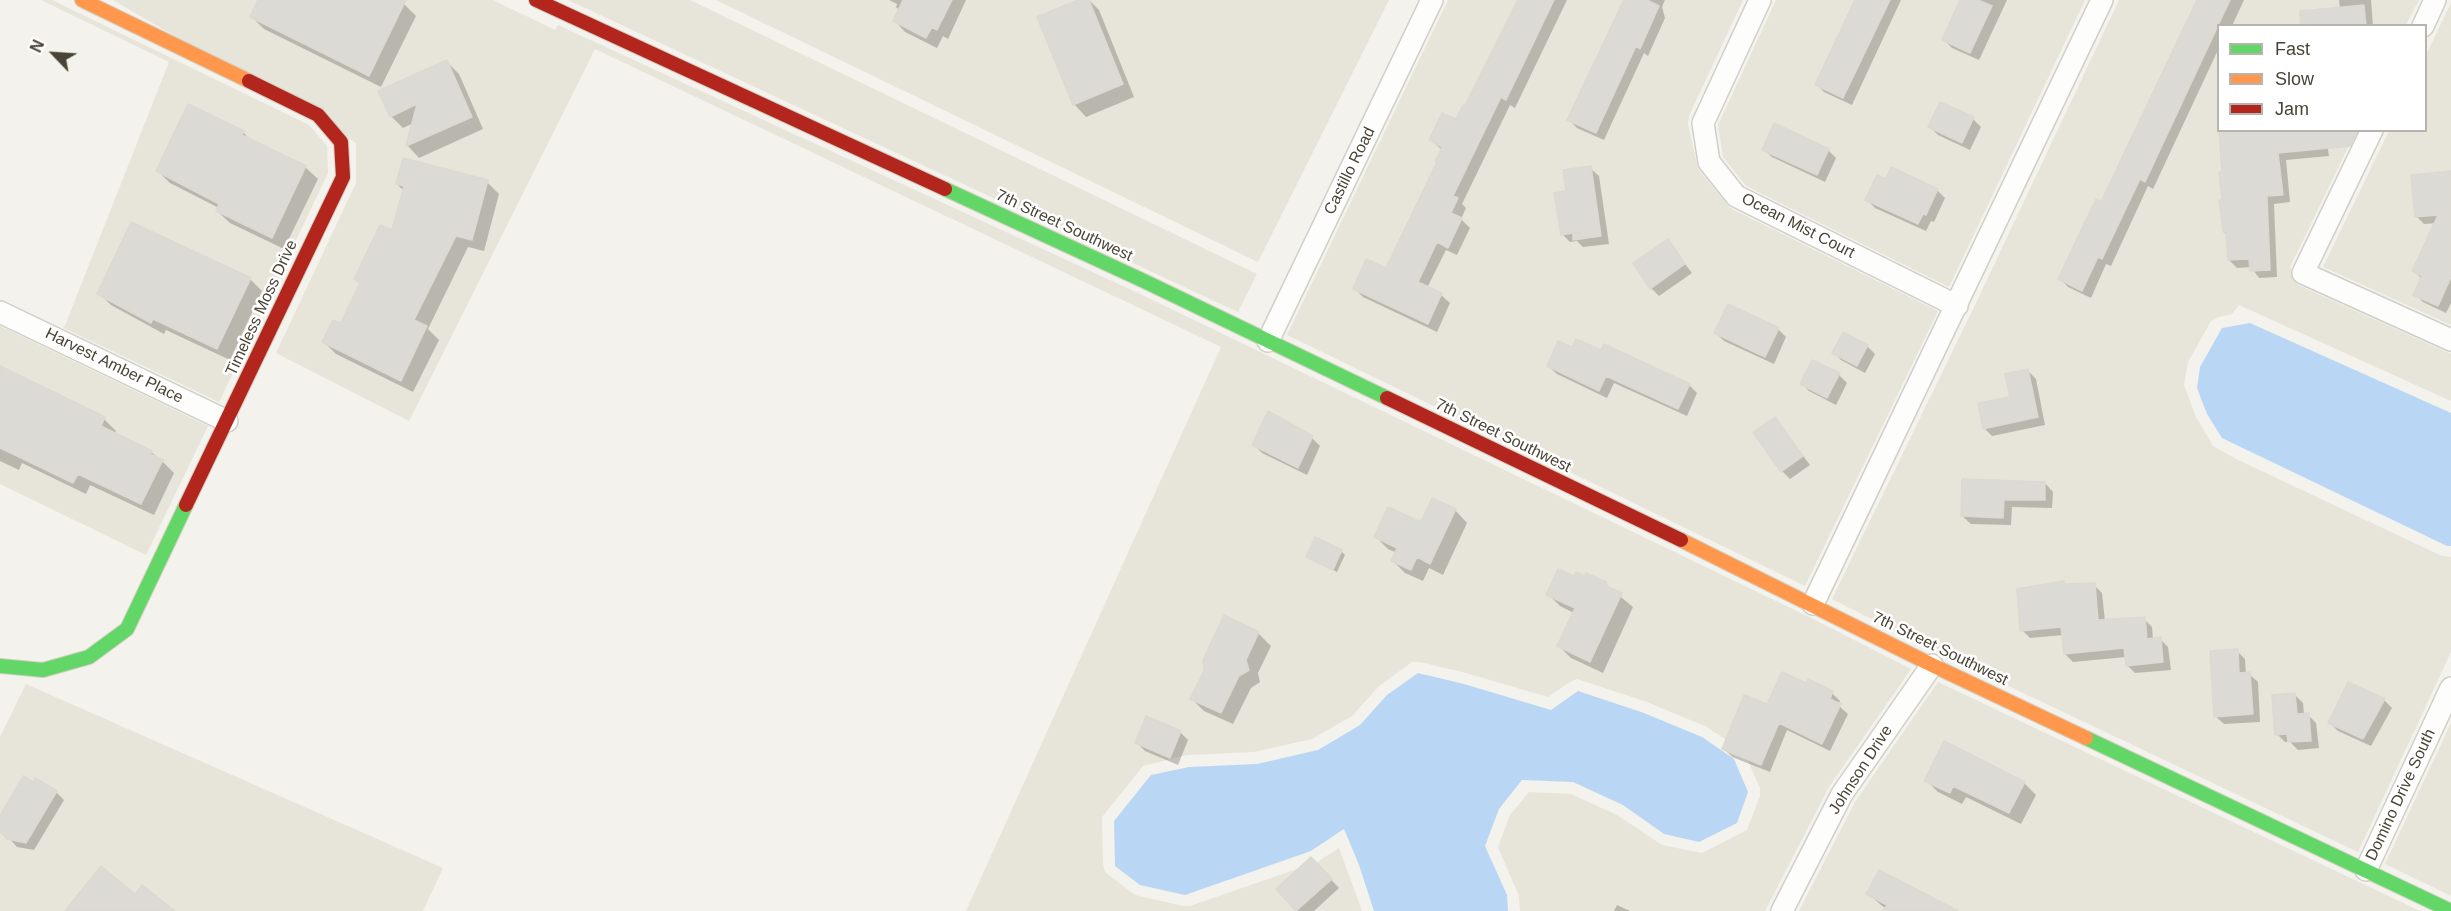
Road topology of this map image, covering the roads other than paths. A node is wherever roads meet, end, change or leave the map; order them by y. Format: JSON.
{"nodes":[{"id":1,"x":82,"y":0,"type":"edge"},
{"id":2,"x":536,"y":0,"type":"edge"},
{"id":3,"x":1431,"y":0,"type":"edge"},
{"id":4,"x":1760,"y":0,"type":"edge"},
{"id":5,"x":2102,"y":0,"type":"edge"},
{"id":6,"x":2435,"y":0,"type":"edge"},
{"id":7,"x":2424,"y":24,"type":"edge"},
{"id":8,"x":2371,"y":132,"type":"edge"},
{"id":9,"x":1957,"y":306,"type":"junction"},
{"id":10,"x":0,"y":312,"type":"edge"},
{"id":11,"x":2451,"y":340,"type":"edge"},
{"id":12,"x":1268,"y":341,"type":"junction"},
{"id":13,"x":227,"y":421,"type":"junction"},
{"id":14,"x":1813,"y":604,"type":"junction"},
{"id":15,"x":1932,"y":664,"type":"junction"},
{"id":16,"x":0,"y":666,"type":"edge"},
{"id":17,"x":2451,"y":688,"type":"edge"},
{"id":18,"x":2366,"y":870,"type":"junction"},
{"id":19,"x":1782,"y":911,"type":"edge"},
{"id":20,"x":2451,"y":911,"type":"edge"}],
"edges":[{"from":1,"to":13,"type":"street","name":"Timeless Moss Drive"},
{"from":2,"to":12,"type":"street","name":"7th Street Southwest"},
{"from":3,"to":12,"type":"street","name":"Castillo Road"},
{"from":4,"to":9,"type":"street","name":"Ocean Mist Court"},
{"from":5,"to":9,"type":"street"},
{"from":6,"to":7,"type":"street"},
{"from":8,"to":11,"type":"street"},
{"from":9,"to":14,"type":"street"},
{"from":10,"to":13,"type":"street","name":"Harvest Amber Place"},
{"from":12,"to":14,"type":"street","name":"7th Street Southwest"},
{"from":13,"to":16,"type":"street","name":"Timeless Moss Drive"},
{"from":14,"to":15,"type":"street","name":"7th Street Southwest"},
{"from":15,"to":18,"type":"street","name":"7th Street Southwest"},
{"from":15,"to":19,"type":"street","name":"Johnson Drive"},
{"from":17,"to":18,"type":"street","name":"Domino Drive South"},
{"from":18,"to":20,"type":"street","name":"7th Street Southwest"}]}
